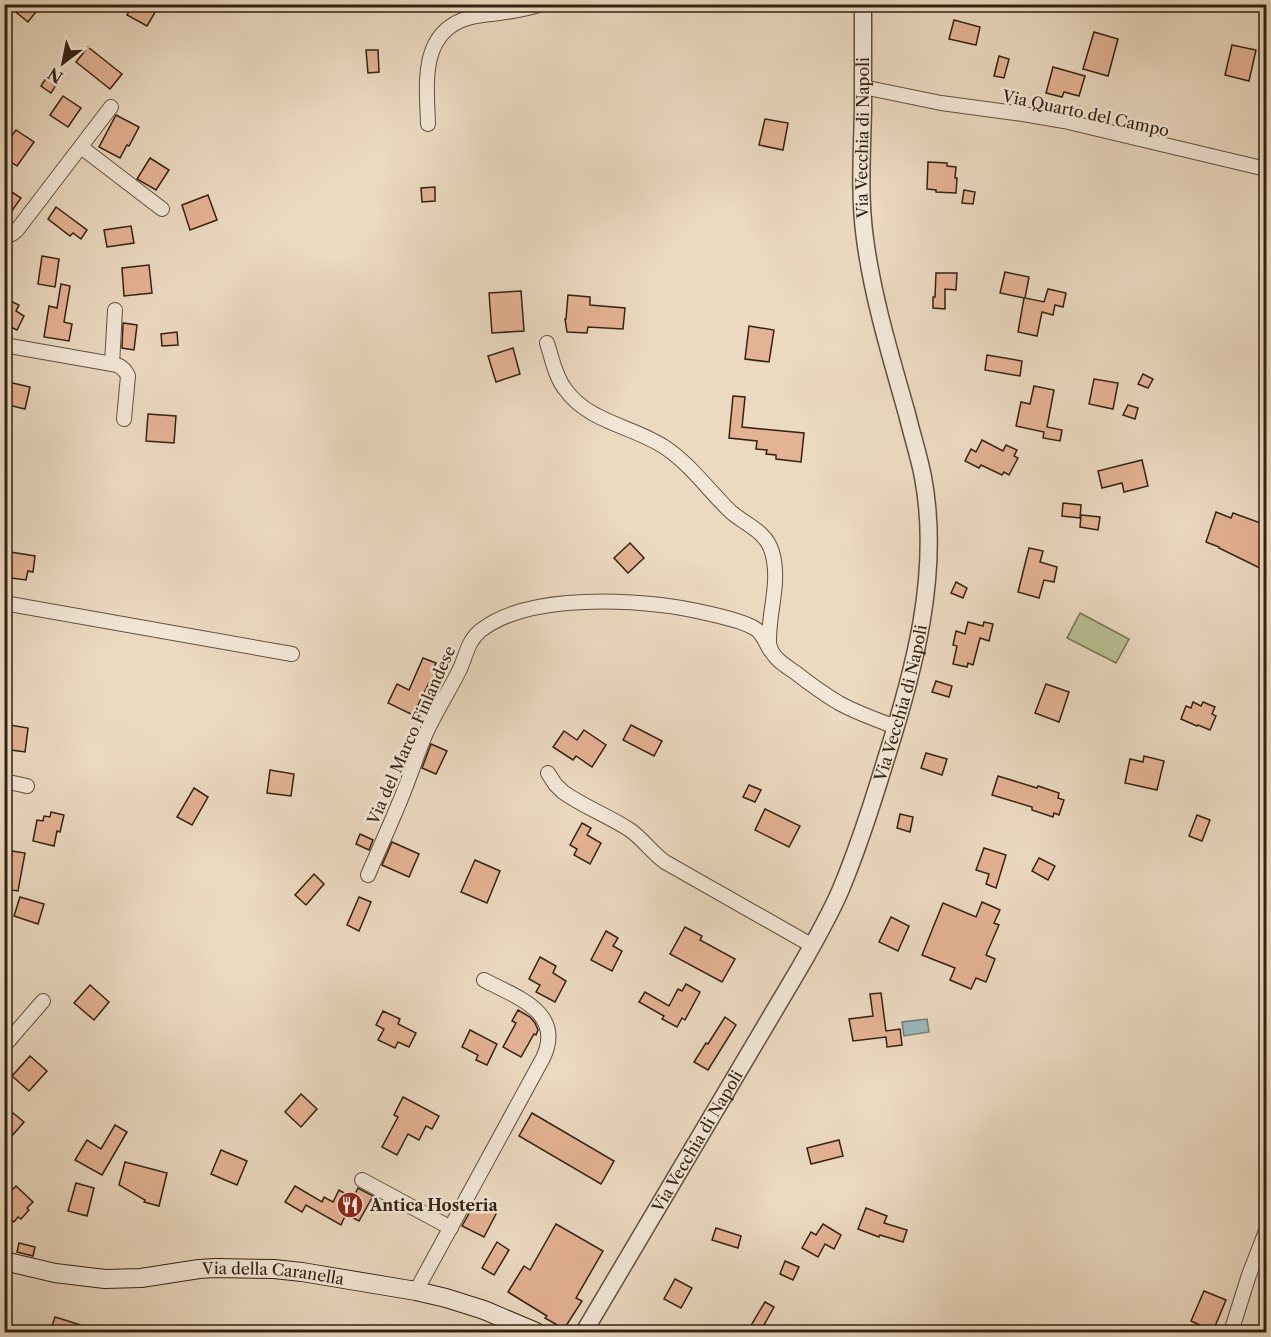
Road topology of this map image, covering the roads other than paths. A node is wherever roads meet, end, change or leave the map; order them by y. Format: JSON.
{"nodes":[{"id":1,"x":542,"y":4,"type":"edge"},
{"id":2,"x":863,"y":4,"type":"edge"},
{"id":3,"x":863,"y":87,"type":"junction"},
{"id":4,"x":111,"y":107,"type":"dead end"},
{"id":5,"x":428,"y":124,"type":"dead end"},
{"id":6,"x":81,"y":147,"type":"junction"},
{"id":7,"x":1266,"y":169,"type":"edge"},
{"id":8,"x":162,"y":209,"type":"dead end"},
{"id":9,"x":4,"y":237,"type":"edge"},
{"id":10,"x":115,"y":310,"type":"dead end"},
{"id":11,"x":547,"y":343,"type":"dead end"},
{"id":12,"x":4,"y":345,"type":"edge"},
{"id":13,"x":112,"y":364,"type":"junction"},
{"id":14,"x":124,"y":419,"type":"dead end"},
{"id":15,"x":4,"y":603,"type":"edge"},
{"id":16,"x":770,"y":650,"type":"junction"},
{"id":17,"x":292,"y":654,"type":"dead end"},
{"id":18,"x":896,"y":728,"type":"junction"},
{"id":19,"x":548,"y":773,"type":"dead end"},
{"id":20,"x":4,"y":781,"type":"edge"},
{"id":21,"x":27,"y":786,"type":"dead end"},
{"id":22,"x":368,"y":875,"type":"dead end"},
{"id":23,"x":813,"y":946,"type":"junction"},
{"id":24,"x":484,"y":980,"type":"dead end"},
{"id":25,"x":43,"y":1001,"type":"dead end"},
{"id":26,"x":4,"y":1046,"type":"edge"},
{"id":27,"x":362,"y":1180,"type":"dead end"},
{"id":28,"x":451,"y":1228,"type":"junction"},
{"id":29,"x":1266,"y":1231,"type":"edge"},
{"id":30,"x":4,"y":1261,"type":"edge"},
{"id":31,"x":416,"y":1291,"type":"junction"},
{"id":32,"x":536,"y":1332,"type":"edge"},
{"id":33,"x":584,"y":1332,"type":"edge"},
{"id":34,"x":1231,"y":1332,"type":"edge"}],
"edges":[{"from":1,"to":5,"type":"street"},
{"from":2,"to":3,"type":"street","name":"Via Vecchia di Napoli"},
{"from":3,"to":7,"type":"street","name":"Via Quarto del Campo"},
{"from":3,"to":18,"type":"street","name":"Via Vecchia di Napoli"},
{"from":4,"to":6,"type":"street"},
{"from":6,"to":8,"type":"street"},
{"from":6,"to":9,"type":"street"},
{"from":10,"to":13,"type":"street"},
{"from":11,"to":16,"type":"street"},
{"from":12,"to":13,"type":"street"},
{"from":13,"to":14,"type":"street"},
{"from":15,"to":17,"type":"street"},
{"from":16,"to":18,"type":"street","name":"Via del Marco Finlandese"},
{"from":16,"to":22,"type":"street","name":"Via del Marco Finlandese"},
{"from":18,"to":23,"type":"street","name":"Via Vecchia di Napoli"},
{"from":19,"to":23,"type":"street"},
{"from":20,"to":21,"type":"street"},
{"from":23,"to":33,"type":"street","name":"Via Vecchia di Napoli"},
{"from":24,"to":28,"type":"street"},
{"from":25,"to":26,"type":"street"},
{"from":27,"to":28,"type":"street"},
{"from":28,"to":31,"type":"street"},
{"from":29,"to":34,"type":"street"},
{"from":30,"to":31,"type":"main road","name":"Via della Caranella"},
{"from":31,"to":32,"type":"main road","name":"Via della Caranella"}]}
